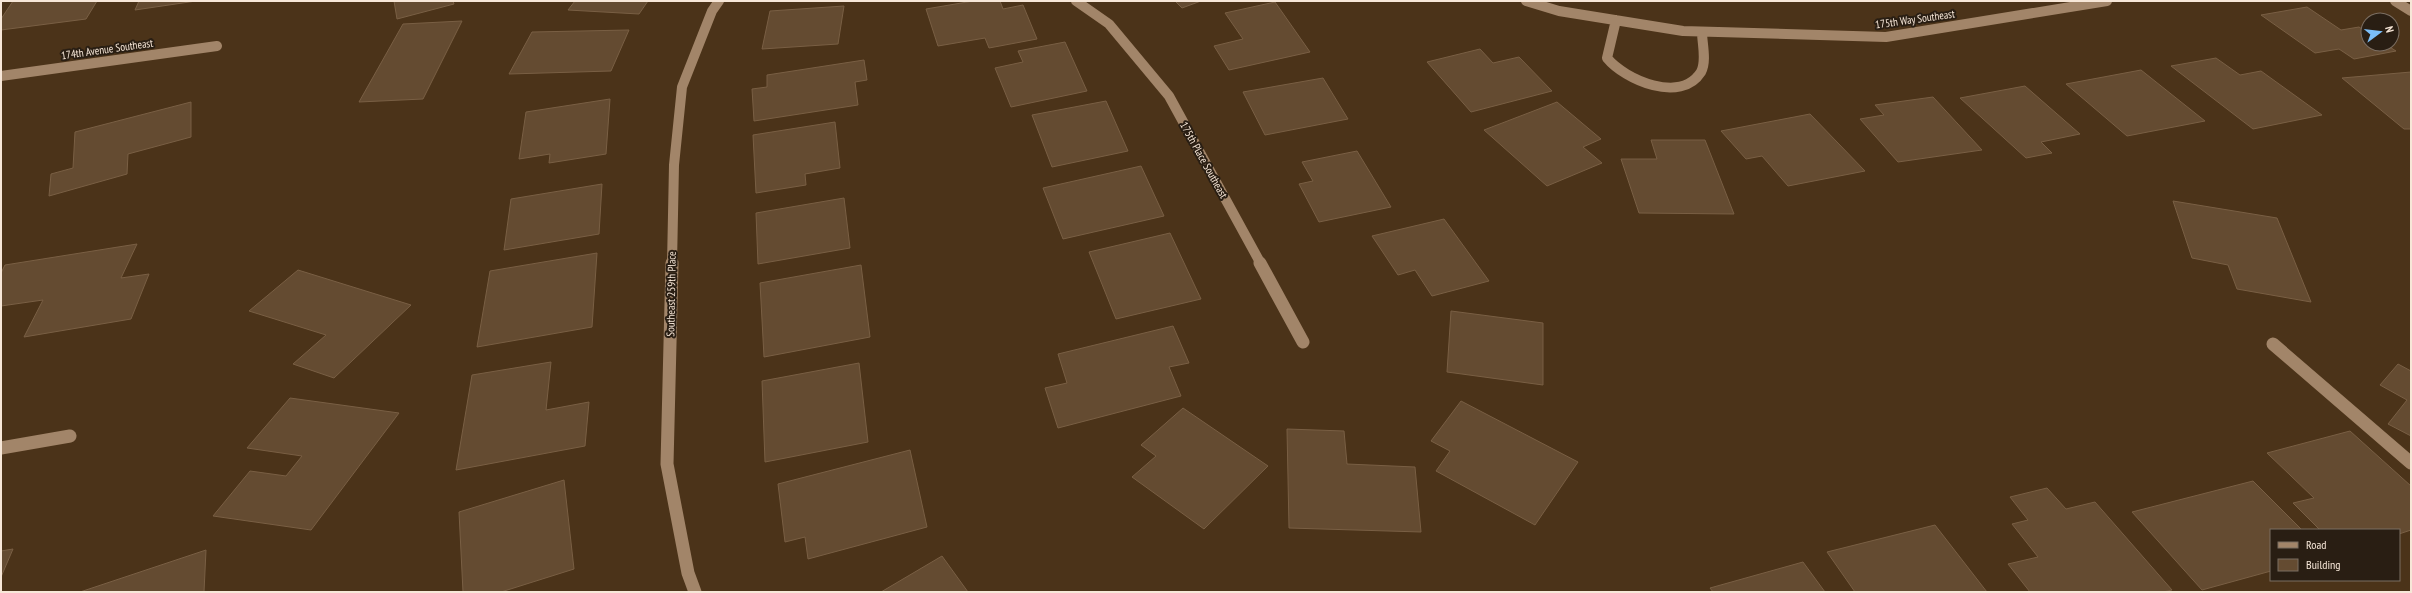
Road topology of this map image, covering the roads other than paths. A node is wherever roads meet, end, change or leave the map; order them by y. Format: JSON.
{"nodes":[{"id":1,"x":719,"y":1,"type":"edge"},
{"id":2,"x":1076,"y":1,"type":"edge"},
{"id":3,"x":1526,"y":1,"type":"edge"},
{"id":4,"x":2107,"y":1,"type":"edge"},
{"id":5,"x":2395,"y":1,"type":"edge"},
{"id":6,"x":2411,"y":11,"type":"edge"},
{"id":7,"x":1616,"y":20,"type":"junction"},
{"id":8,"x":1702,"y":32,"type":"junction"},
{"id":9,"x":217,"y":46,"type":"dead end"},
{"id":10,"x":1,"y":76,"type":"edge"},
{"id":11,"x":1303,"y":342,"type":"dead end"},
{"id":12,"x":2273,"y":344,"type":"dead end"},
{"id":13,"x":70,"y":436,"type":"dead end"},
{"id":14,"x":1,"y":448,"type":"edge"},
{"id":15,"x":2411,"y":464,"type":"edge"},
{"id":16,"x":695,"y":592,"type":"edge"}],
"edges":[{"from":1,"to":16,"type":"street","name":"Southeast 259th Place"},
{"from":2,"to":11,"type":"street","name":"175th Place Southeast"},
{"from":3,"to":7,"type":"street","name":"175th Way Southeast"},
{"from":4,"to":8,"type":"street","name":"175th Way Southeast"},
{"from":5,"to":6,"type":"street"},
{"from":7,"to":8,"type":"street","name":"175th Way Southeast"},
{"from":7,"to":8,"type":"street"},
{"from":9,"to":10,"type":"street","name":"174th Avenue Southeast"},
{"from":12,"to":15,"type":"street"},
{"from":13,"to":14,"type":"street"}]}
